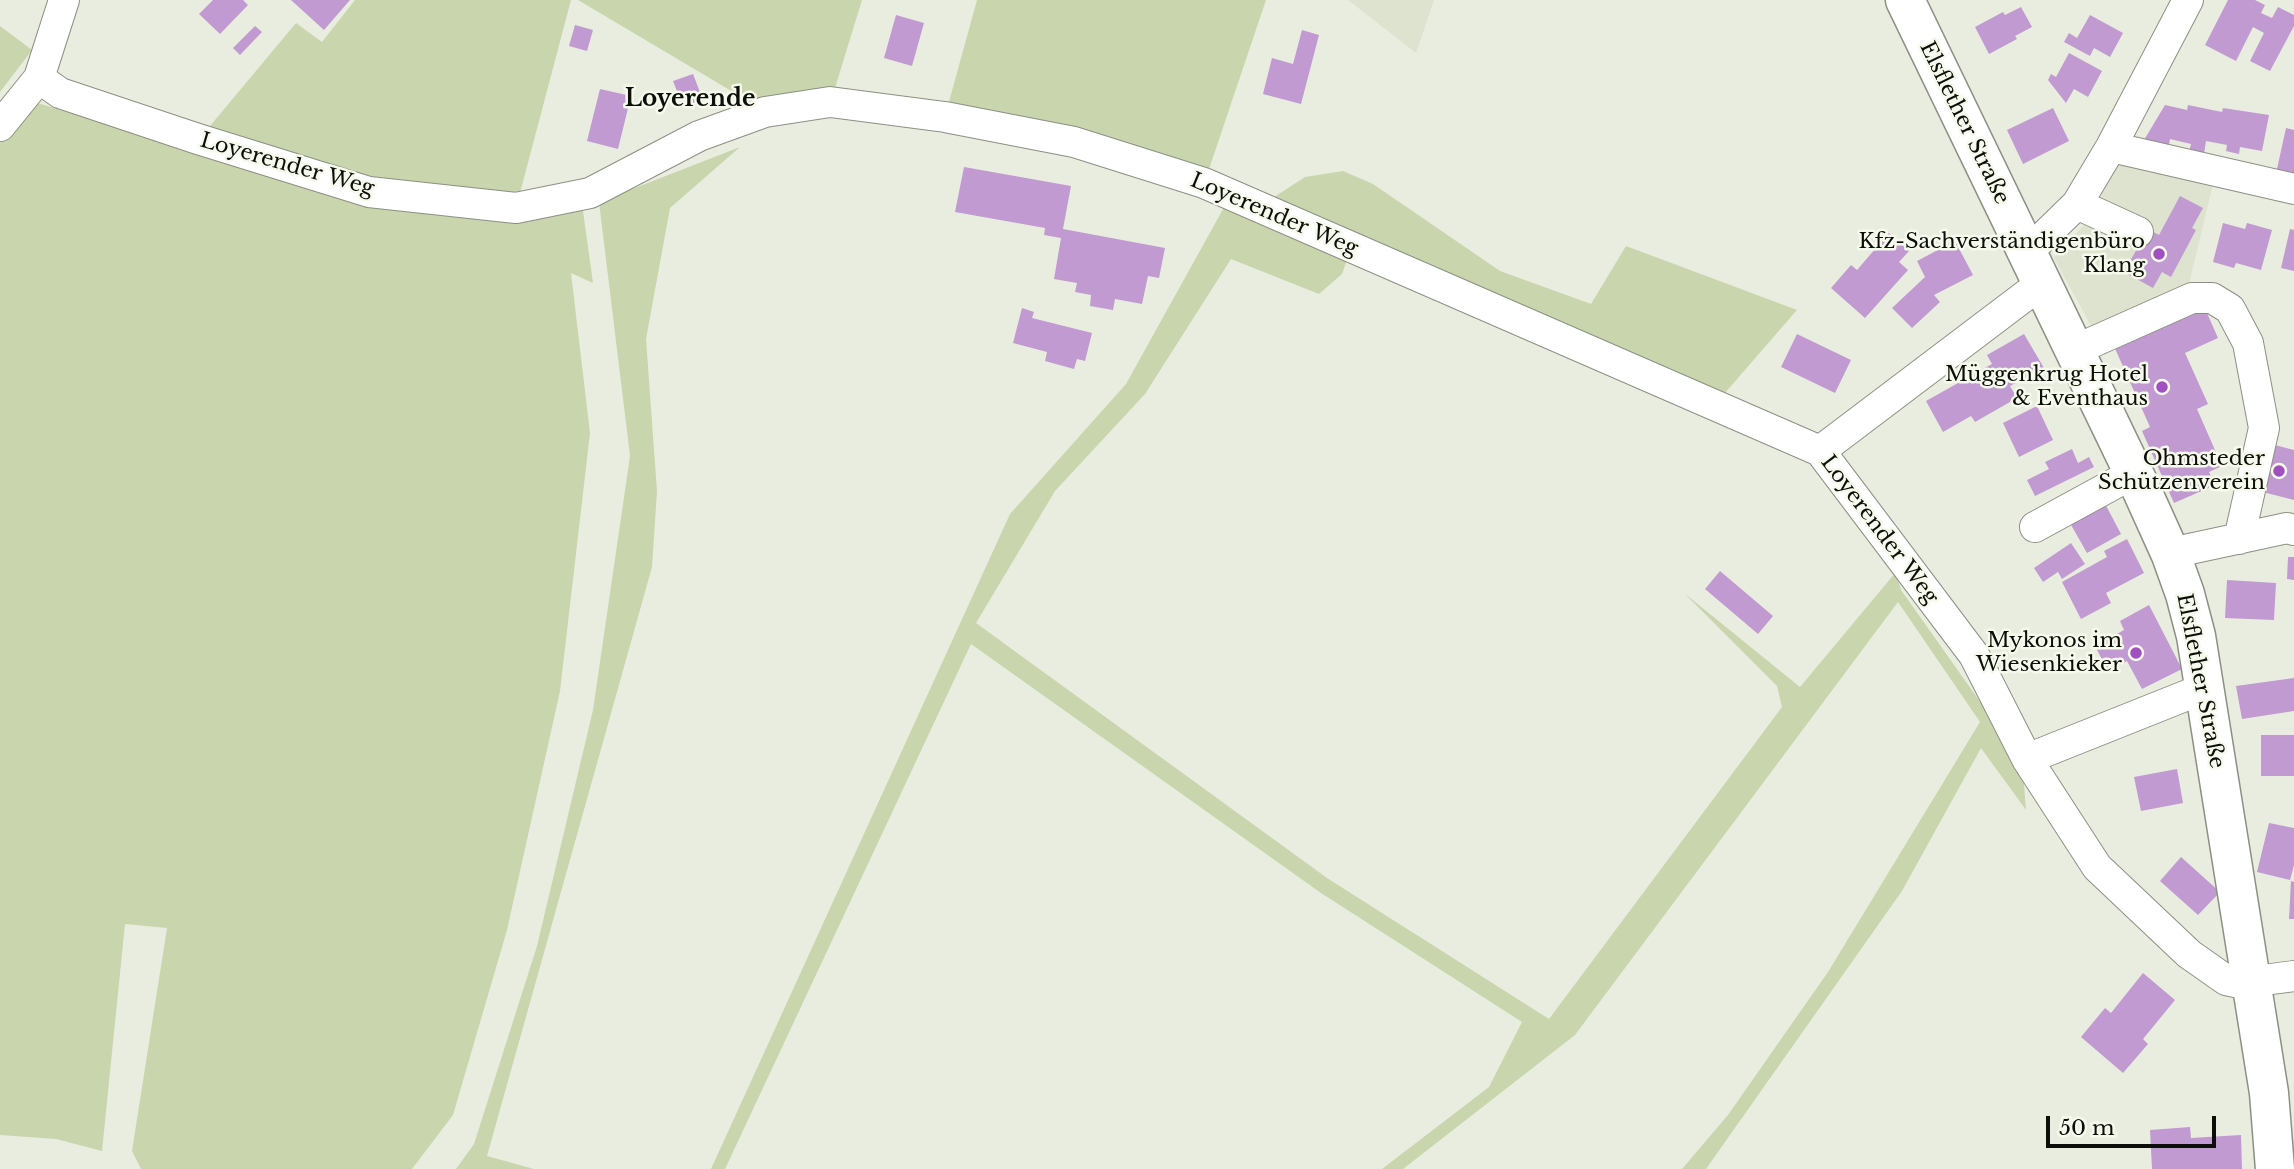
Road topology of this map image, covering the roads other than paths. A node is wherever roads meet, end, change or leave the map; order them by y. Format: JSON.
{"nodes":[{"id":1,"x":64,"y":0,"type":"edge"},
{"id":2,"x":1905,"y":0,"type":"edge"},
{"id":3,"x":2188,"y":0,"type":"edge"},
{"id":4,"x":39,"y":78,"type":"junction"},
{"id":5,"x":0,"y":127,"type":"edge"},
{"id":6,"x":2111,"y":147,"type":"junction"},
{"id":7,"x":2294,"y":189,"type":"edge"},
{"id":8,"x":2077,"y":204,"type":"junction"},
{"id":9,"x":2138,"y":232,"type":"dead end"},
{"id":10,"x":2025,"y":249,"type":"junction"},
{"id":11,"x":2042,"y":282,"type":"junction"},
{"id":12,"x":2075,"y":350,"type":"junction"},
{"id":13,"x":1820,"y":451,"type":"junction"},
{"id":14,"x":2134,"y":473,"type":"junction"},
{"id":15,"x":2035,"y":527,"type":"dead end"},
{"id":16,"x":2294,"y":530,"type":"edge"},
{"id":17,"x":2239,"y":539,"type":"junction"},
{"id":18,"x":2171,"y":555,"type":"junction"},
{"id":19,"x":2205,"y":688,"type":"junction"},
{"id":20,"x":2027,"y":760,"type":"junction"},
{"id":21,"x":2294,"y":976,"type":"edge"},
{"id":22,"x":2252,"y":982,"type":"junction"},
{"id":23,"x":2275,"y":1169,"type":"edge"}],
"edges":[{"from":1,"to":4,"type":"street"},
{"from":2,"to":10,"type":"main road","name":"Elsflether Straße"},
{"from":3,"to":6,"type":"street"},
{"from":4,"to":5,"type":"street"},
{"from":4,"to":13,"type":"street","name":"Loyerender Weg"},
{"from":6,"to":7,"type":"street"},
{"from":6,"to":8,"type":"street"},
{"from":8,"to":9,"type":"street"},
{"from":8,"to":10,"type":"street"},
{"from":10,"to":11,"type":"main road","name":"Elsflether Straße"},
{"from":11,"to":12,"type":"main road","name":"Elsflether Straße"},
{"from":11,"to":13,"type":"street"},
{"from":12,"to":14,"type":"main road","name":"Elsflether Straße"},
{"from":12,"to":17,"type":"street"},
{"from":13,"to":20,"type":"street","name":"Loyerender Weg"},
{"from":14,"to":15,"type":"street"},
{"from":14,"to":18,"type":"main road","name":"Elsflether Straße"},
{"from":16,"to":17,"type":"street"},
{"from":17,"to":18,"type":"street"},
{"from":18,"to":19,"type":"main road","name":"Elsflether Straße"},
{"from":19,"to":20,"type":"street"},
{"from":19,"to":22,"type":"main road","name":"Elsflether Straße"},
{"from":20,"to":22,"type":"street","name":"Loyerender Weg"},
{"from":21,"to":22,"type":"street"},
{"from":22,"to":23,"type":"main road","name":"Elsflether Straße"}]}
